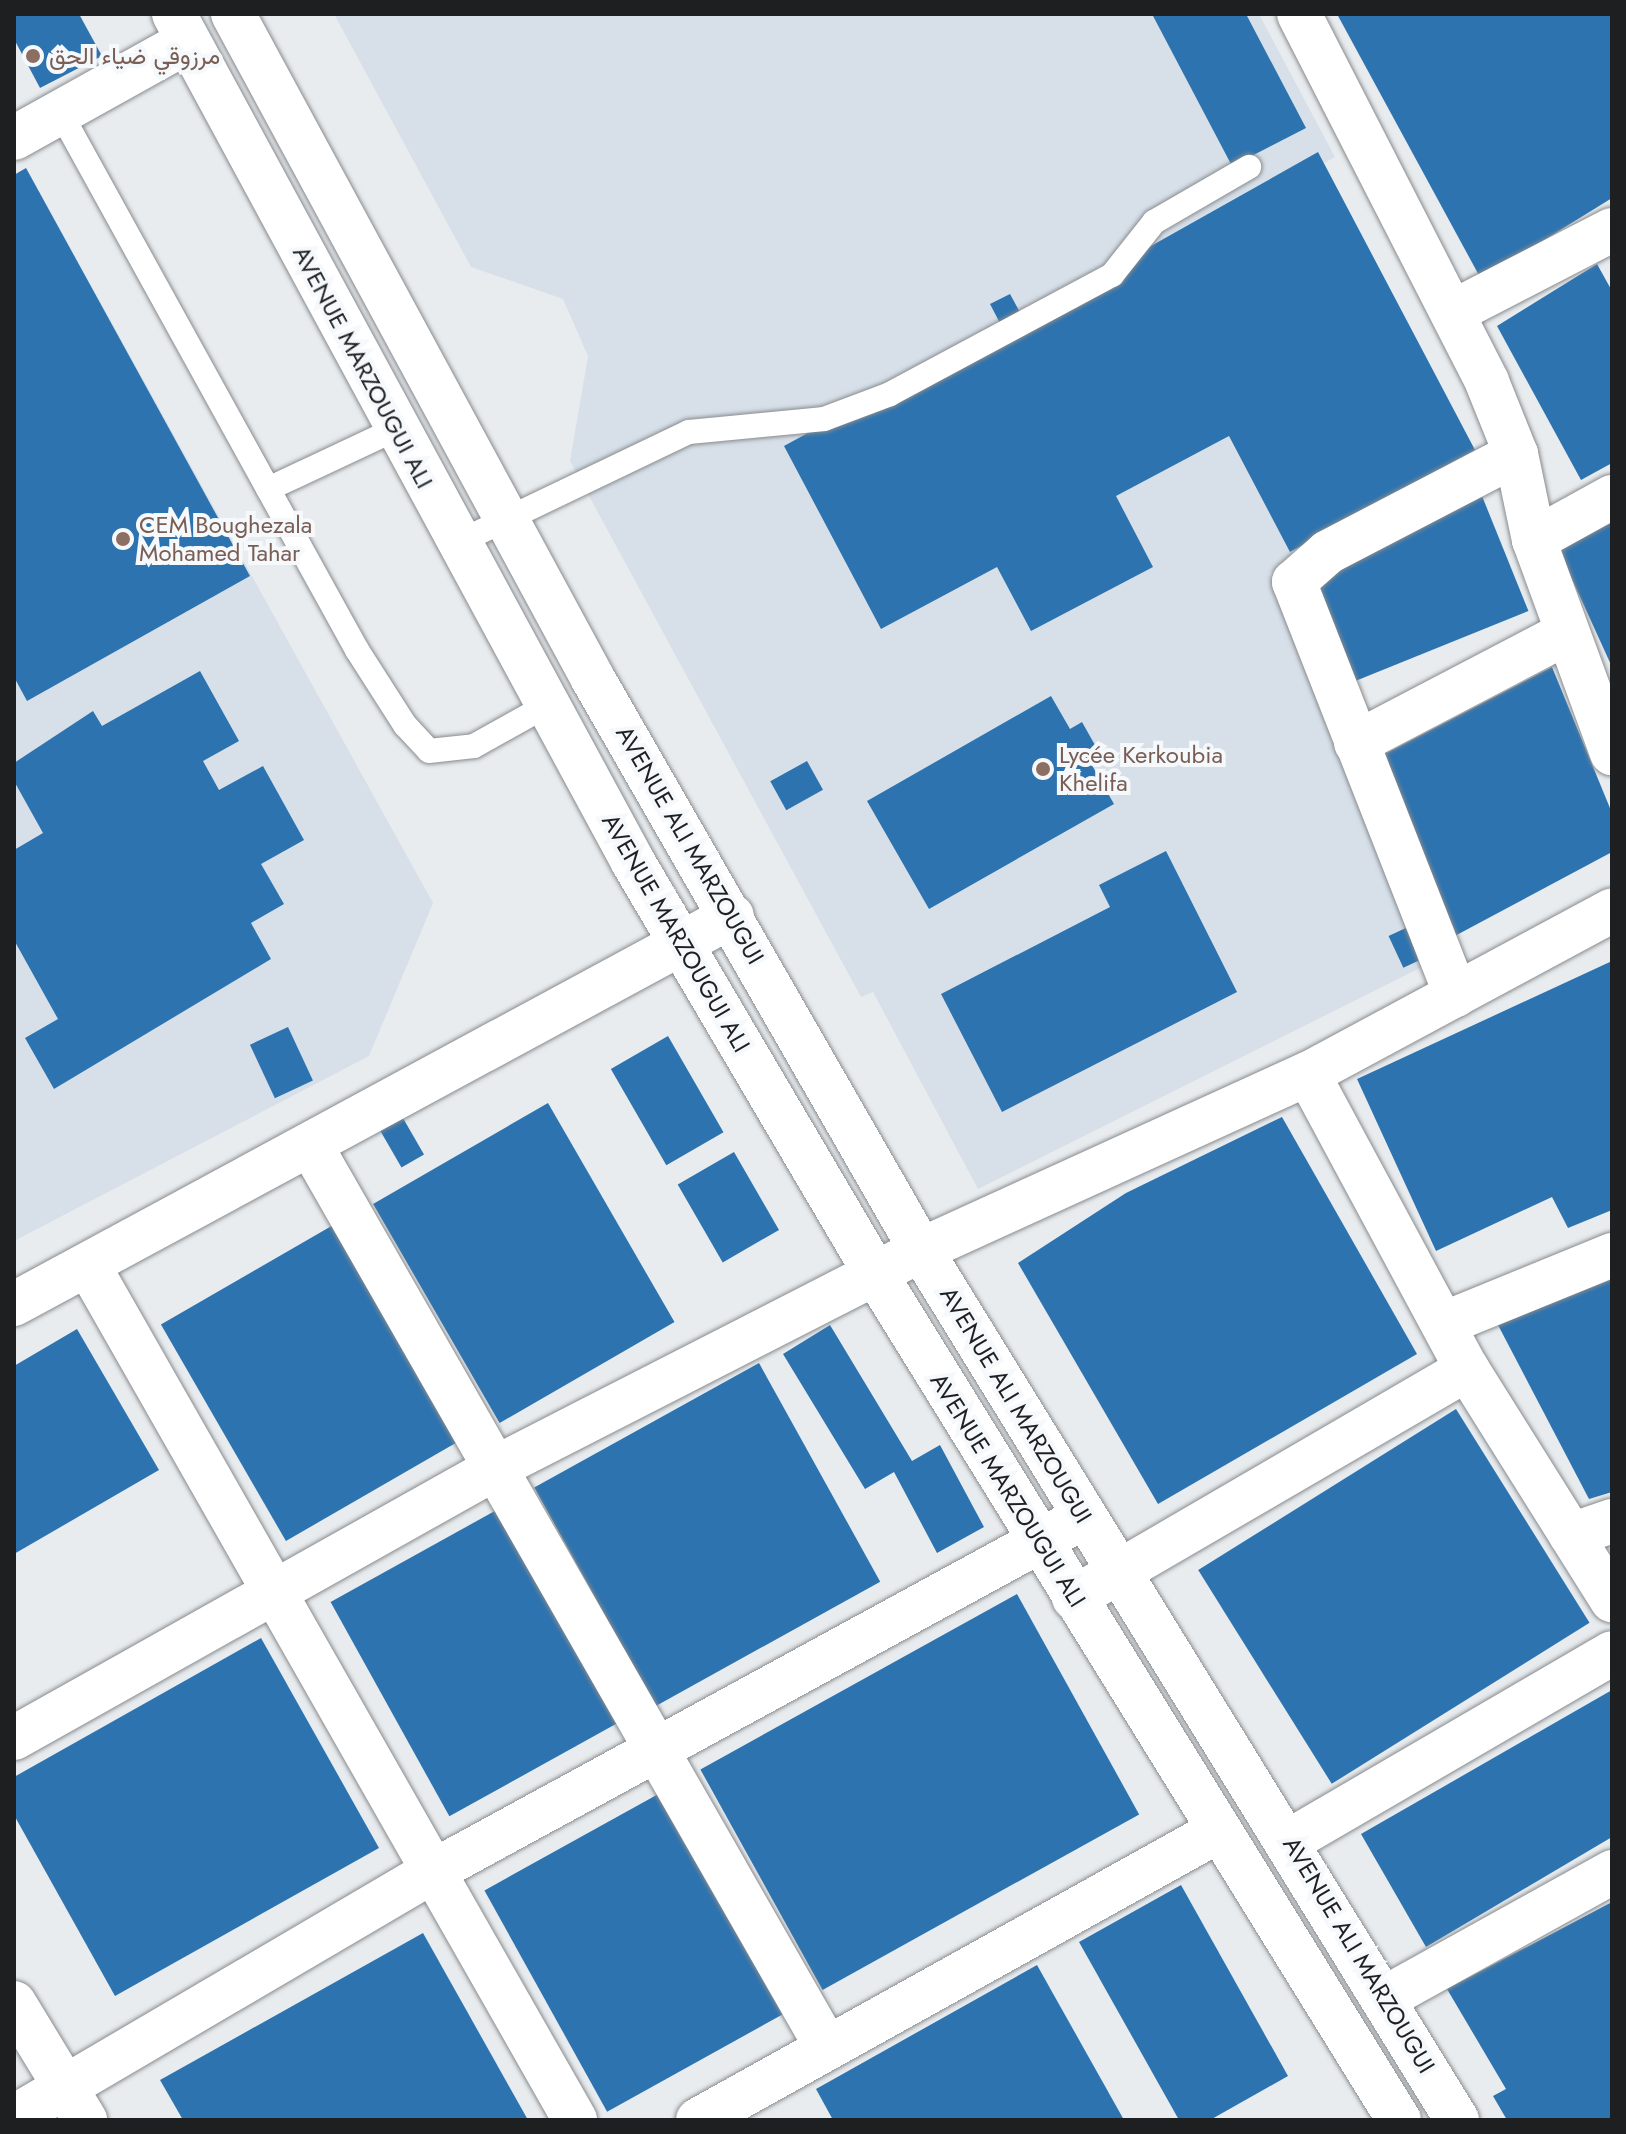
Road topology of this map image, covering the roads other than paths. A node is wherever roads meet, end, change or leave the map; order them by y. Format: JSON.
{"nodes":[{"id":1,"x":233,"y":14,"type":"edge"},
{"id":2,"x":1299,"y":14,"type":"edge"},
{"id":3,"x":181,"y":28,"type":"edge"},
{"id":4,"x":60,"y":112,"type":"junction"},
{"id":5,"x":14,"y":138,"type":"edge"},
{"id":6,"x":1249,"y":167,"type":"dead end"},
{"id":7,"x":1611,"y":231,"type":"edge"},
{"id":8,"x":1453,"y":312,"type":"junction"},
{"id":9,"x":396,"y":429,"type":"junction"},
{"id":10,"x":1516,"y":454,"type":"junction"},
{"id":11,"x":268,"y":489,"type":"junction"},
{"id":12,"x":1612,"y":497,"type":"edge"},
{"id":13,"x":505,"y":516,"type":"junction"},
{"id":14,"x":1534,"y":540,"type":"junction"},
{"id":15,"x":457,"y":543,"type":"junction"},
{"id":16,"x":1566,"y":633,"type":"junction"},
{"id":17,"x":544,"y":707,"type":"junction"},
{"id":18,"x":1356,"y":743,"type":"junction"},
{"id":19,"x":1612,"y":753,"type":"edge"},
{"id":20,"x":1612,"y":910,"type":"edge"},
{"id":21,"x":732,"y":916,"type":"junction"},
{"id":22,"x":683,"y":944,"type":"junction"},
{"id":23,"x":1456,"y":995,"type":"junction"},
{"id":24,"x":1308,"y":1074,"type":"junction"},
{"id":25,"x":311,"y":1146,"type":"junction"},
{"id":26,"x":921,"y":1250,"type":"junction"},
{"id":27,"x":1612,"y":1255,"type":"edge"},
{"id":28,"x":88,"y":1265,"type":"junction"},
{"id":29,"x":875,"y":1273,"type":"junction"},
{"id":30,"x":14,"y":1304,"type":"edge"},
{"id":31,"x":1443,"y":1324,"type":"junction"},
{"id":32,"x":1467,"y":1369,"type":"junction"},
{"id":33,"x":499,"y":1466,"type":"junction"},
{"id":34,"x":1084,"y":1517,"type":"junction"},
{"id":35,"x":1612,"y":1521,"type":"edge"},
{"id":36,"x":1571,"y":1535,"type":"junction"},
{"id":37,"x":1040,"y":1542,"type":"junction"},
{"id":38,"x":1119,"y":1575,"type":"junction"},
{"id":39,"x":277,"y":1595,"type":"junction"},
{"id":40,"x":1074,"y":1598,"type":"junction"},
{"id":41,"x":1612,"y":1600,"type":"edge"},
{"id":42,"x":1612,"y":1653,"type":"edge"},
{"id":43,"x":14,"y":1738,"type":"edge"},
{"id":44,"x":661,"y":1752,"type":"junction"},
{"id":45,"x":1218,"y":1831,"type":"junction"},
{"id":46,"x":1291,"y":1840,"type":"junction"},
{"id":47,"x":432,"y":1872,"type":"junction"},
{"id":48,"x":1612,"y":1872,"type":"edge"},
{"id":49,"x":1385,"y":1998,"type":"junction"},
{"id":50,"x":14,"y":2003,"type":"edge"},
{"id":51,"x":826,"y":2046,"type":"junction"},
{"id":52,"x":75,"y":2104,"type":"edge"},
{"id":53,"x":14,"y":2117,"type":"edge"},
{"id":54,"x":575,"y":2120,"type":"edge"},
{"id":55,"x":698,"y":2120,"type":"edge"},
{"id":56,"x":1399,"y":2120,"type":"edge"},
{"id":57,"x":1457,"y":2120,"type":"edge"}],
"edges":[{"from":1,"to":13,"type":"street"},
{"from":2,"to":8,"type":"street"},
{"from":3,"to":4,"type":"street"},
{"from":3,"to":9,"type":"street","name":"AVENUE MARZOUGUI ALI"},
{"from":4,"to":5,"type":"street"},
{"from":4,"to":11,"type":"lane"},
{"from":6,"to":13,"type":"lane"},
{"from":7,"to":8,"type":"street"},
{"from":8,"to":10,"type":"street"},
{"from":9,"to":11,"type":"lane"},
{"from":9,"to":15,"type":"street","name":"AVENUE MARZOUGUI ALI"},
{"from":10,"to":14,"type":"street"},
{"from":10,"to":18,"type":"street"},
{"from":11,"to":17,"type":"lane"},
{"from":12,"to":14,"type":"street"},
{"from":13,"to":15,"type":"lane"},
{"from":13,"to":21,"type":"street","name":"AVENUE ALI MARZOUGUI"},
{"from":14,"to":16,"type":"street"},
{"from":15,"to":17,"type":"street","name":"AVENUE MARZOUGUI ALI"},
{"from":16,"to":18,"type":"street"},
{"from":16,"to":19,"type":"street"},
{"from":17,"to":22,"type":"street","name":"AVENUE MARZOUGUI ALI"},
{"from":18,"to":23,"type":"street"},
{"from":20,"to":23,"type":"street"},
{"from":21,"to":22,"type":"street"},
{"from":21,"to":26,"type":"street","name":"AVENUE ALI MARZOUGUI"},
{"from":22,"to":25,"type":"street"},
{"from":22,"to":29,"type":"street","name":"AVENUE MARZOUGUI ALI"},
{"from":23,"to":24,"type":"street"},
{"from":24,"to":26,"type":"street"},
{"from":24,"to":31,"type":"street"},
{"from":25,"to":28,"type":"street"},
{"from":25,"to":33,"type":"street"},
{"from":26,"to":29,"type":"street"},
{"from":26,"to":34,"type":"street","name":"AVENUE ALI MARZOUGUI"},
{"from":27,"to":31,"type":"street"},
{"from":28,"to":30,"type":"street"},
{"from":28,"to":39,"type":"street"},
{"from":29,"to":33,"type":"street"},
{"from":29,"to":37,"type":"street","name":"AVENUE MARZOUGUI ALI"},
{"from":31,"to":32,"type":"street"},
{"from":32,"to":36,"type":"street"},
{"from":32,"to":38,"type":"street"},
{"from":33,"to":39,"type":"street"},
{"from":33,"to":44,"type":"street"},
{"from":34,"to":37,"type":"street"},
{"from":34,"to":38,"type":"street","name":"AVENUE ALI MARZOUGUI"},
{"from":35,"to":36,"type":"street"},
{"from":36,"to":41,"type":"street"},
{"from":37,"to":40,"type":"street","name":"AVENUE MARZOUGUI ALI"},
{"from":37,"to":44,"type":"street"},
{"from":38,"to":40,"type":"street"},
{"from":38,"to":46,"type":"street","name":"AVENUE ALI MARZOUGUI"},
{"from":39,"to":43,"type":"street"},
{"from":39,"to":47,"type":"street"},
{"from":40,"to":45,"type":"street","name":"AVENUE MARZOUGUI ALI"},
{"from":42,"to":46,"type":"street"},
{"from":44,"to":47,"type":"street"},
{"from":44,"to":51,"type":"street"},
{"from":45,"to":51,"type":"street"},
{"from":45,"to":56,"type":"street"},
{"from":46,"to":49,"type":"street","name":"AVENUE ALI MARZOUGUI"},
{"from":47,"to":52,"type":"street"},
{"from":47,"to":54,"type":"street"},
{"from":48,"to":49,"type":"street"},
{"from":49,"to":57,"type":"street","name":"AVENUE ALI MARZOUGUI"},
{"from":50,"to":52,"type":"street"},
{"from":51,"to":55,"type":"street"},
{"from":52,"to":53,"type":"street"}]}
